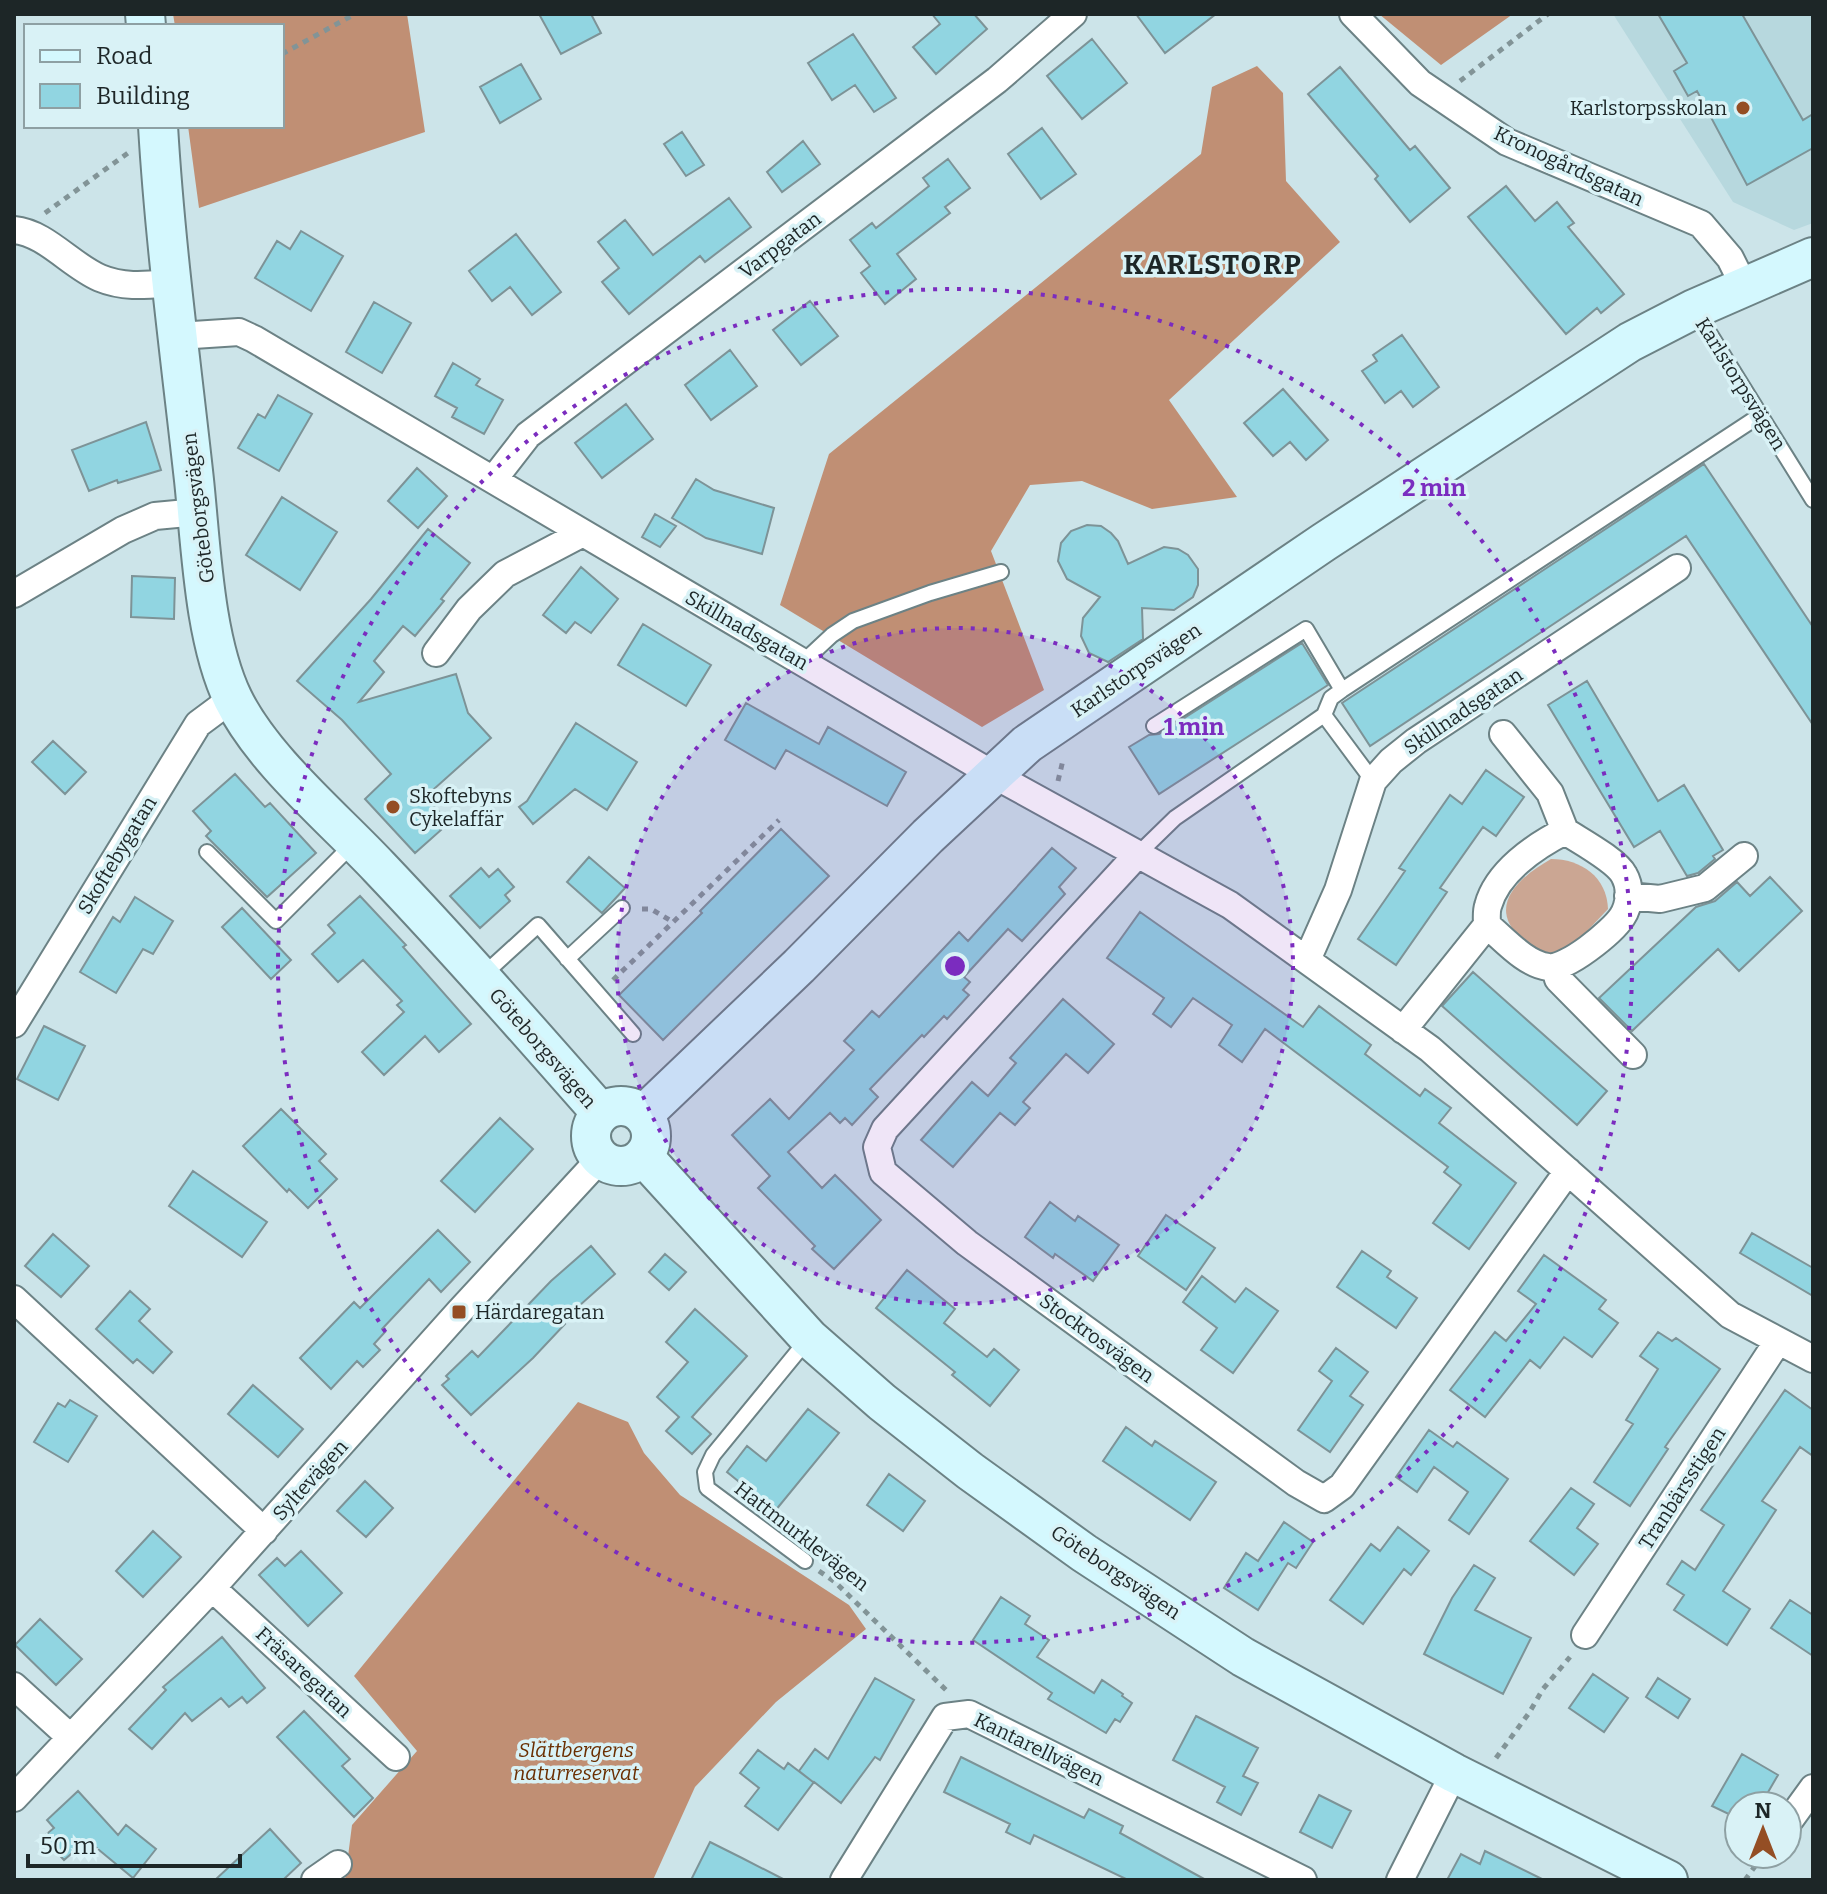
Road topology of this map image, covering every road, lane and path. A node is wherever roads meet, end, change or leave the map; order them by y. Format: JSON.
{"nodes":[{"id":1,"x":355,"y":14,"type":"edge"},
{"id":2,"x":1073,"y":14,"type":"edge"},
{"id":3,"x":1353,"y":14,"type":"edge"},
{"id":4,"x":1548,"y":14,"type":"edge"},
{"id":5,"x":284,"y":53,"type":"edge"},
{"id":6,"x":1440,"y":96,"type":"junction"},
{"id":7,"x":149,"y":137,"type":"edge"},
{"id":8,"x":21,"y":230,"type":"edge"},
{"id":9,"x":1813,"y":257,"type":"edge"},
{"id":10,"x":173,"y":283,"type":"junction"},
{"id":11,"x":1744,"y":286,"type":"junction"},
{"id":12,"x":1694,"y":309,"type":"junction"},
{"id":13,"x":178,"y":336,"type":"junction"},
{"id":14,"x":1759,"y":416,"type":"junction"},
{"id":15,"x":493,"y":480,"type":"junction"},
{"id":16,"x":1813,"y":500,"type":"edge"},
{"id":17,"x":198,"y":512,"type":"junction"},
{"id":18,"x":583,"y":533,"type":"junction"},
{"id":19,"x":1677,"y":568,"type":"dead end"},
{"id":20,"x":1001,"y":572,"type":"dead end"},
{"id":21,"x":14,"y":594,"type":"edge"},
{"id":22,"x":436,"y":653,"type":"dead end"},
{"id":23,"x":803,"y":662,"type":"junction"},
{"id":24,"x":1342,"y":690,"type":"junction"},
{"id":25,"x":233,"y":698,"type":"junction"},
{"id":26,"x":1324,"y":715,"type":"junction"},
{"id":27,"x":1154,"y":726,"type":"dead end"},
{"id":28,"x":1503,"y":734,"type":"dead end"},
{"id":29,"x":994,"y":775,"type":"junction"},
{"id":30,"x":1373,"y":781,"type":"junction"},
{"id":31,"x":779,"y":820,"type":"dead end"},
{"id":32,"x":1565,"y":831,"type":"junction"},
{"id":33,"x":355,"y":842,"type":"junction"},
{"id":34,"x":207,"y":852,"type":"dead end"},
{"id":35,"x":1137,"y":855,"type":"junction"},
{"id":36,"x":1744,"y":856,"type":"dead end"},
{"id":37,"x":1628,"y":896,"type":"junction"},
{"id":38,"x":622,"y":908,"type":"joint"},
{"id":39,"x":673,"y":922,"type":"junction"},
{"id":40,"x":1487,"y":925,"type":"junction"},
{"id":41,"x":567,"y":959,"type":"junction"},
{"id":42,"x":1307,"y":960,"type":"junction"},
{"id":43,"x":1555,"y":967,"type":"junction"},
{"id":44,"x":481,"y":977,"type":"junction"},
{"id":45,"x":598,"y":995,"type":"junction"},
{"id":46,"x":14,"y":1024,"type":"edge"},
{"id":47,"x":1403,"y":1030,"type":"junction"},
{"id":48,"x":633,"y":1034,"type":"dead end"},
{"id":49,"x":1633,"y":1055,"type":"dead end"},
{"id":50,"x":601,"y":1113,"type":"junction"},
{"id":51,"x":643,"y":1115,"type":"junction"},
{"id":52,"x":643,"y":1156,"type":"junction"},
{"id":53,"x":601,"y":1158,"type":"junction"},
{"id":54,"x":1568,"y":1171,"type":"junction"},
{"id":55,"x":14,"y":1299,"type":"edge"},
{"id":56,"x":809,"y":1338,"type":"junction"},
{"id":57,"x":1778,"y":1341,"type":"junction"},
{"id":58,"x":1813,"y":1359,"type":"edge"},
{"id":59,"x":264,"y":1531,"type":"junction"},
{"id":60,"x":805,"y":1561,"type":"joint"},
{"id":61,"x":212,"y":1588,"type":"junction"},
{"id":62,"x":1585,"y":1635,"type":"joint"},
{"id":63,"x":14,"y":1686,"type":"edge"},
{"id":64,"x":969,"y":1714,"type":"junction"},
{"id":65,"x":70,"y":1737,"type":"junction"},
{"id":66,"x":396,"y":1757,"type":"dead end"},
{"id":67,"x":1465,"y":1779,"type":"junction"},
{"id":68,"x":14,"y":1798,"type":"edge"},
{"id":69,"x":338,"y":1864,"type":"dead end"},
{"id":70,"x":315,"y":1880,"type":"edge"},
{"id":71,"x":844,"y":1880,"type":"edge"},
{"id":72,"x":1303,"y":1880,"type":"edge"},
{"id":73,"x":1400,"y":1880,"type":"edge"},
{"id":74,"x":1668,"y":1880,"type":"edge"}],
"edges":[{"from":1,"to":5,"type":"path"},
{"from":2,"to":15,"type":"street","name":"Varpgatan"},
{"from":3,"to":6,"type":"street","name":"Kronogårdsgatan"},
{"from":4,"to":6,"type":"path"},
{"from":6,"to":11,"type":"street","name":"Kronogårdsgatan"},
{"from":7,"to":8,"type":"path"},
{"from":7,"to":10,"type":"street","name":"Göteborgsvägen"},
{"from":8,"to":10,"type":"street"},
{"from":9,"to":11,"type":"street","name":"Karlstorpsvägen"},
{"from":10,"to":13,"type":"street","name":"Göteborgsvägen"},
{"from":11,"to":12,"type":"street","name":"Karlstorpsvägen"},
{"from":12,"to":14,"type":"lane","name":"Karlstorpsvägen"},
{"from":12,"to":29,"type":"street","name":"Karlstorpsvägen"},
{"from":13,"to":15,"type":"street","name":"Skillnadsgatan"},
{"from":13,"to":17,"type":"street","name":"Göteborgsvägen"},
{"from":14,"to":16,"type":"lane","name":"Karlstorpsvägen"},
{"from":14,"to":24,"type":"lane"},
{"from":15,"to":18,"type":"street","name":"Skillnadsgatan"},
{"from":17,"to":21,"type":"street"},
{"from":17,"to":25,"type":"street","name":"Göteborgsvägen"},
{"from":18,"to":22,"type":"street"},
{"from":18,"to":23,"type":"street","name":"Skillnadsgatan"},
{"from":19,"to":30,"type":"street","name":"Skillnadsgatan"},
{"from":20,"to":23,"type":"lane"},
{"from":23,"to":29,"type":"street","name":"Skillnadsgatan"},
{"from":24,"to":26,"type":"lane"},
{"from":24,"to":27,"type":"lane"},
{"from":25,"to":33,"type":"street","name":"Göteborgsvägen"},
{"from":25,"to":46,"type":"street","name":"Skoftebygatan"},
{"from":26,"to":30,"type":"lane"},
{"from":26,"to":35,"type":"lane"},
{"from":28,"to":32,"type":"street","name":"Skillnadsgatan"},
{"from":29,"to":35,"type":"street","name":"Skillnadsgatan"},
{"from":29,"to":51,"type":"street","name":"Karlstorpsvägen"},
{"from":30,"to":42,"type":"street","name":"Skillnadsgatan"},
{"from":31,"to":39,"type":"path"},
{"from":32,"to":37,"type":"street"},
{"from":32,"to":40,"type":"street"},
{"from":33,"to":34,"type":"lane"},
{"from":33,"to":44,"type":"street","name":"Göteborgsvägen"},
{"from":35,"to":42,"type":"street","name":"Skillnadsgatan"},
{"from":35,"to":54,"type":"street","name":"Stockrosvägen"},
{"from":36,"to":37,"type":"street"},
{"from":37,"to":43,"type":"street"},
{"from":38,"to":39,"type":"path"},
{"from":38,"to":41,"type":"lane"},
{"from":39,"to":45,"type":"path"},
{"from":40,"to":43,"type":"street"},
{"from":40,"to":47,"type":"street"},
{"from":41,"to":44,"type":"lane"},
{"from":41,"to":45,"type":"lane"},
{"from":42,"to":47,"type":"street","name":"Skillnadsgatan"},
{"from":43,"to":49,"type":"street"},
{"from":44,"to":50,"type":"street","name":"Göteborgsvägen"},
{"from":45,"to":48,"type":"lane"},
{"from":47,"to":54,"type":"street","name":"Skillnadsgatan"},
{"from":50,"to":51,"type":"street"},
{"from":50,"to":53,"type":"street"},
{"from":51,"to":52,"type":"street"},
{"from":52,"to":53,"type":"street"},
{"from":52,"to":56,"type":"street","name":"Göteborgsvägen"},
{"from":53,"to":59,"type":"street","name":"Syltevägen"},
{"from":54,"to":57,"type":"street","name":"Skillnadsgatan"},
{"from":55,"to":59,"type":"street"},
{"from":56,"to":60,"type":"lane","name":"Hattmurklevägen"},
{"from":56,"to":67,"type":"street","name":"Göteborgsvägen"},
{"from":57,"to":58,"type":"street","name":"Skillnadsgatan"},
{"from":57,"to":62,"type":"street","name":"Tranbärsstigen"},
{"from":59,"to":61,"type":"street","name":"Syltevägen"},
{"from":60,"to":64,"type":"path","name":"Hattmurklevägen"},
{"from":61,"to":65,"type":"street","name":"Syltevägen"},
{"from":61,"to":66,"type":"street","name":"Fräsaregatan"},
{"from":62,"to":67,"type":"path"},
{"from":63,"to":65,"type":"street"},
{"from":64,"to":71,"type":"street","name":"Kantarellvägen"},
{"from":64,"to":72,"type":"street","name":"Kantarellvägen"},
{"from":65,"to":68,"type":"street","name":"Syltevägen"},
{"from":67,"to":73,"type":"street"},
{"from":67,"to":74,"type":"street","name":"Göteborgsvägen"},
{"from":69,"to":70,"type":"street"}]}
